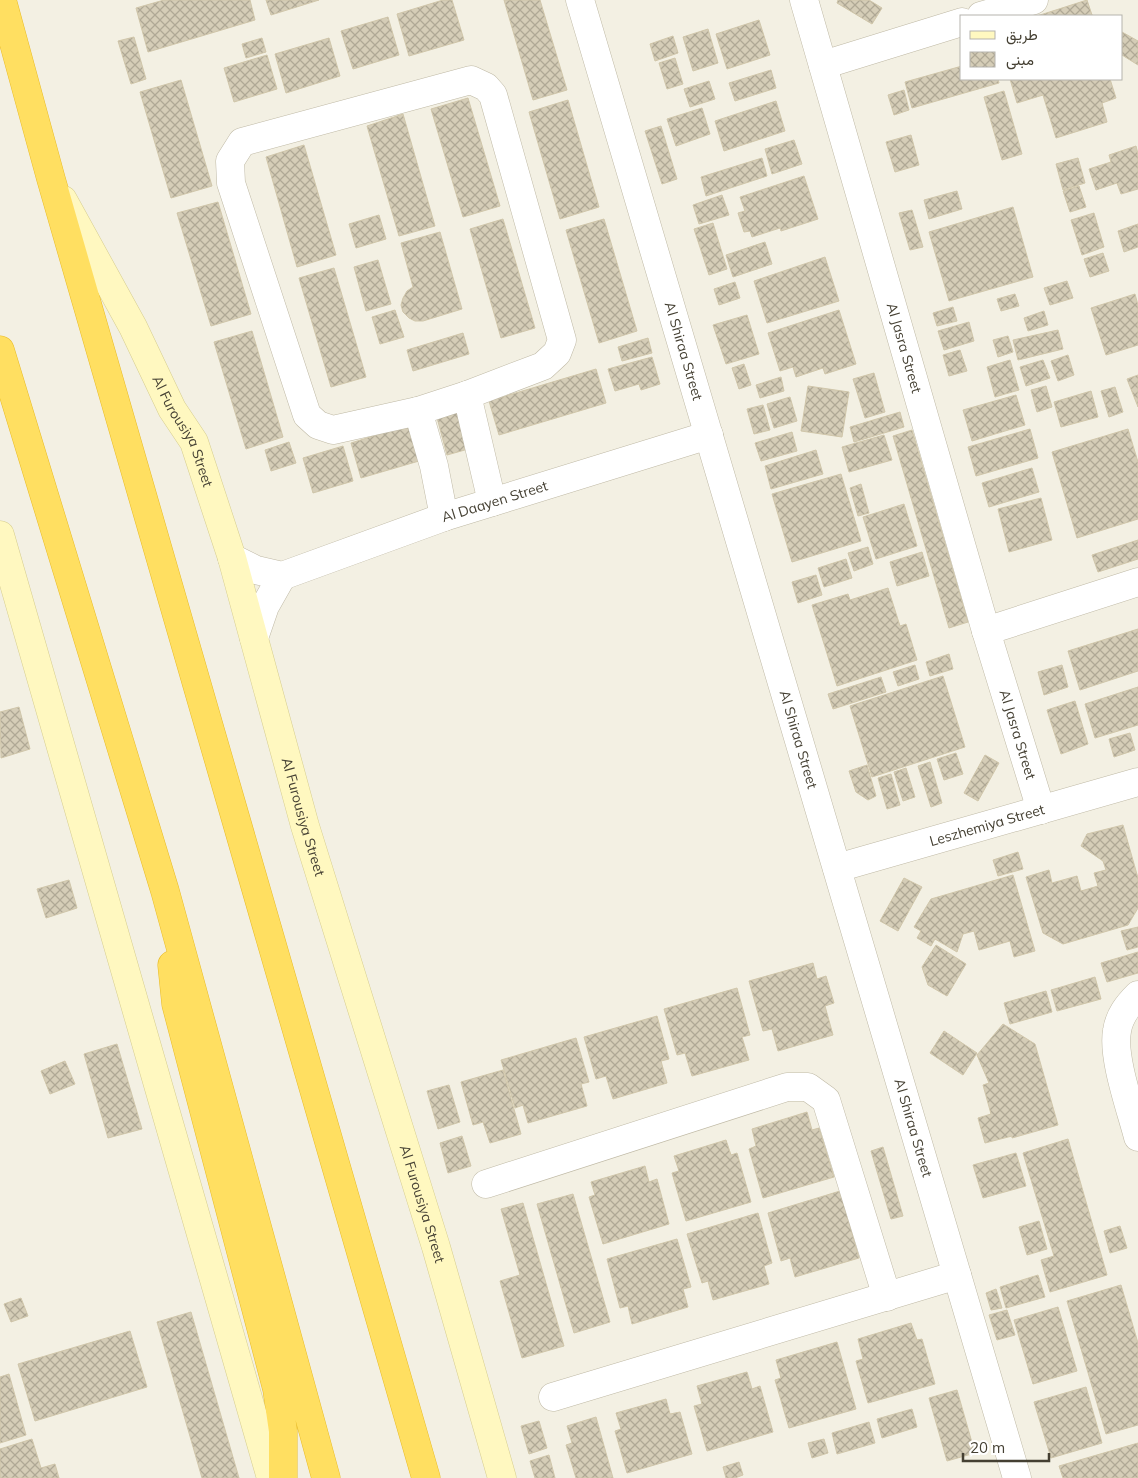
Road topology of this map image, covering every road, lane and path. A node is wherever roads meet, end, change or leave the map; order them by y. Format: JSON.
{"nodes":[{"id":1,"x":2,"y":0,"type":"edge"},
{"id":2,"x":580,"y":0,"type":"edge"},
{"id":3,"x":804,"y":0,"type":"edge"},
{"id":4,"x":1034,"y":0,"type":"edge"},
{"id":5,"x":984,"y":15,"type":"edge"},
{"id":6,"x":960,"y":23,"type":"edge"},
{"id":7,"x":823,"y":65,"type":"junction"},
{"id":8,"x":52,"y":179,"type":"junction"},
{"id":9,"x":0,"y":350,"type":"edge"},
{"id":10,"x":467,"y":395,"type":"junction"},
{"id":11,"x":418,"y":411,"type":"junction"},
{"id":12,"x":709,"y":435,"type":"junction"},
{"id":13,"x":492,"y":502,"type":"junction"},
{"id":14,"x":444,"y":517,"type":"junction"},
{"id":15,"x":0,"y":535,"type":"edge"},
{"id":16,"x":232,"y":558,"type":"junction"},
{"id":17,"x":282,"y":576,"type":"junction"},
{"id":18,"x":1138,"y":582,"type":"edge"},
{"id":19,"x":986,"y":631,"type":"junction"},
{"id":20,"x":254,"y":638,"type":"junction"},
{"id":21,"x":1138,"y":782,"type":"edge"},
{"id":22,"x":1041,"y":810,"type":"junction"},
{"id":23,"x":837,"y":868,"type":"junction"},
{"id":24,"x":165,"y":891,"type":"junction"},
{"id":25,"x":1138,"y":995,"type":"edge"},
{"id":26,"x":1138,"y":1137,"type":"edge"},
{"id":27,"x":486,"y":1184,"type":"dead end"},
{"id":28,"x":957,"y":1275,"type":"junction"},
{"id":29,"x":887,"y":1296,"type":"junction"},
{"id":30,"x":553,"y":1397,"type":"dead end"},
{"id":31,"x":426,"y":1477,"type":"edge"},
{"id":32,"x":271,"y":1478,"type":"edge"},
{"id":33,"x":283,"y":1478,"type":"edge"},
{"id":34,"x":326,"y":1478,"type":"edge"},
{"id":35,"x":502,"y":1478,"type":"edge"},
{"id":36,"x":1017,"y":1478,"type":"edge"}],
"edges":[{"from":1,"to":8,"type":"highway","name":"Al Furousiya Street"},
{"from":2,"to":12,"type":"street","name":"Al Shiraa Street"},
{"from":3,"to":7,"type":"street","name":"Al Jasra Street"},
{"from":4,"to":5,"type":"street"},
{"from":6,"to":7,"type":"street"},
{"from":7,"to":19,"type":"street","name":"Al Jasra Street"},
{"from":8,"to":16,"type":"main road","name":"Al Furousiya Street"},
{"from":8,"to":31,"type":"highway","name":"Al Furousiya Street"},
{"from":9,"to":24,"type":"highway"},
{"from":10,"to":11,"type":"street"},
{"from":10,"to":11,"type":"street"},
{"from":10,"to":13,"type":"street"},
{"from":11,"to":14,"type":"street"},
{"from":12,"to":13,"type":"street","name":"Al Daayen Street"},
{"from":12,"to":23,"type":"street","name":"Al Shiraa Street"},
{"from":13,"to":14,"type":"street","name":"Al Daayen Street"},
{"from":14,"to":17,"type":"street","name":"Al Daayen Street"},
{"from":15,"to":32,"type":"main road"},
{"from":16,"to":17,"type":"street"},
{"from":16,"to":20,"type":"main road","name":"Al Furousiya Street"},
{"from":17,"to":20,"type":"street"},
{"from":18,"to":19,"type":"street"},
{"from":19,"to":22,"type":"street","name":"Al Jasra Street"},
{"from":20,"to":35,"type":"main road","name":"Al Furousiya Street"},
{"from":21,"to":22,"type":"street","name":"Leszhemiya Street"},
{"from":22,"to":23,"type":"street","name":"Leszhemiya Street"},
{"from":23,"to":28,"type":"street","name":"Al Shiraa Street"},
{"from":24,"to":33,"type":"highway"},
{"from":24,"to":34,"type":"highway"},
{"from":25,"to":26,"type":"street"},
{"from":27,"to":29,"type":"street"},
{"from":28,"to":29,"type":"street"},
{"from":28,"to":36,"type":"street","name":"Al Shiraa Street"},
{"from":29,"to":30,"type":"street"}]}
